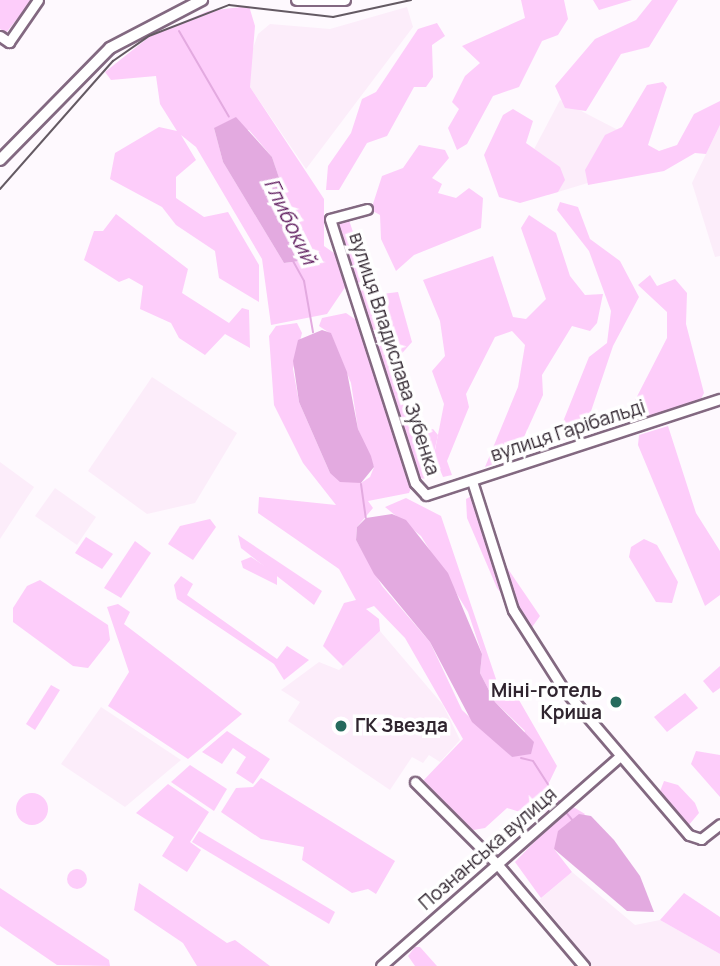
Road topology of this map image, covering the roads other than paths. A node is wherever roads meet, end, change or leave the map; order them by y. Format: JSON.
{"nodes":[{"id":1,"x":38,"y":0,"type":"edge"},
{"id":2,"x":202,"y":0,"type":"edge"},
{"id":3,"x":296,"y":0,"type":"edge"},
{"id":4,"x":345,"y":0,"type":"edge"},
{"id":5,"x":0,"y":36,"type":"edge"},
{"id":6,"x":0,"y":160,"type":"edge"},
{"id":7,"x":367,"y":209,"type":"dead end"},
{"id":8,"x":720,"y":399,"type":"edge"},
{"id":9,"x":472,"y":481,"type":"junction"},
{"id":10,"x":426,"y":495,"type":"joint"},
{"id":11,"x":618,"y":758,"type":"junction"},
{"id":12,"x":415,"y":782,"type":"dead end"},
{"id":13,"x":720,"y":824,"type":"edge"},
{"id":14,"x":498,"y":865,"type":"junction"},
{"id":15,"x":380,"y":966,"type":"edge"},
{"id":16,"x":584,"y":966,"type":"edge"}],
"edges":[{"from":1,"to":5,"type":"street"},
{"from":2,"to":6,"type":"main road"},
{"from":3,"to":4,"type":"main road"},
{"from":7,"to":10,"type":"street","name":"вулиця Владислава Зубенка"},
{"from":8,"to":9,"type":"street","name":"вулиця Гарібальді"},
{"from":9,"to":10,"type":"street","name":"вулиця Гарібальді"},
{"from":9,"to":11,"type":"street"},
{"from":11,"to":13,"type":"street"},
{"from":11,"to":14,"type":"street","name":"Познанська вулиця"},
{"from":12,"to":14,"type":"street"},
{"from":14,"to":15,"type":"street","name":"Познанська вулиця"},
{"from":14,"to":16,"type":"street"}]}
